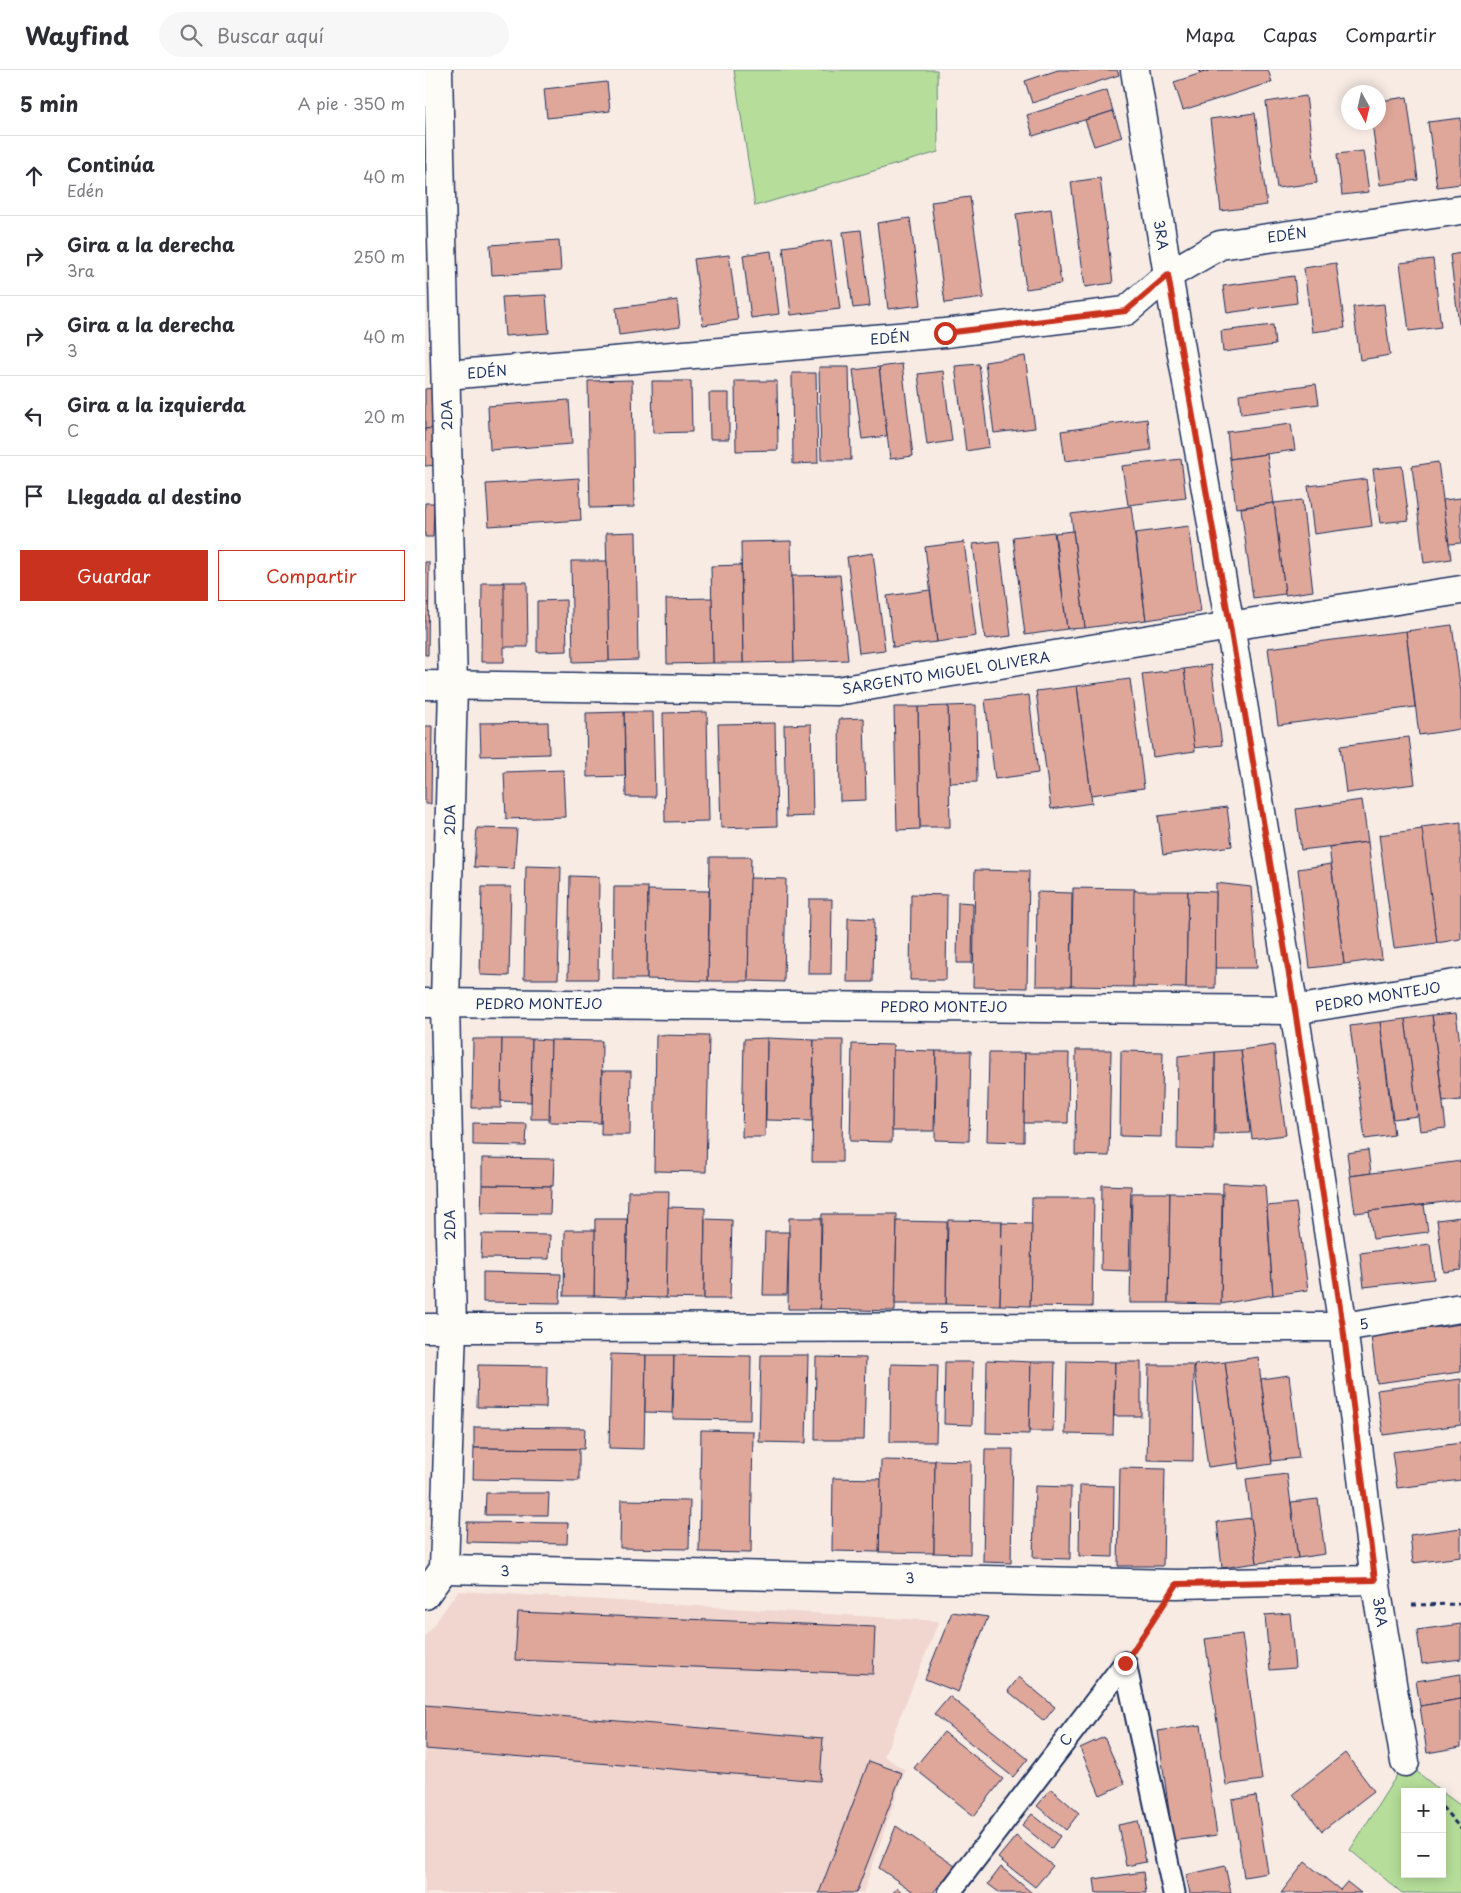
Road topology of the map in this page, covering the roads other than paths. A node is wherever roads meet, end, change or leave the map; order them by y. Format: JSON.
{"nodes":[{"id":1,"x":1135,"y":70,"type":"edge"},
{"id":2,"x":431,"y":72,"type":"edge"},
{"id":3,"x":1461,"y":210,"type":"edge"},
{"id":4,"x":434,"y":274,"type":"edge"},
{"id":5,"x":1168,"y":275,"type":"junction"},
{"id":6,"x":446,"y":375,"type":"junction"},
{"id":7,"x":1461,"y":590,"type":"edge"},
{"id":8,"x":1230,"y":626,"type":"junction"},
{"id":9,"x":425,"y":685,"type":"edge"},
{"id":10,"x":453,"y":686,"type":"junction"},
{"id":11,"x":1461,"y":983,"type":"edge"},
{"id":12,"x":435,"y":1003,"type":"edge"},
{"id":13,"x":1295,"y":1010,"type":"junction"},
{"id":14,"x":1461,"y":1308,"type":"edge"},
{"id":15,"x":1343,"y":1327,"type":"junction"},
{"id":16,"x":425,"y":1328,"type":"edge"},
{"id":17,"x":452,"y":1328,"type":"junction"},
{"id":18,"x":445,"y":1569,"type":"junction"},
{"id":19,"x":1377,"y":1593,"type":"junction"},
{"id":20,"x":425,"y":1595,"type":"edge"},
{"id":21,"x":1405,"y":1762,"type":"dead end"},
{"id":22,"x":949,"y":1893,"type":"edge"},
{"id":23,"x":1174,"y":1893,"type":"edge"}],
"edges":[{"from":1,"to":5,"type":"street","name":"3RA"},
{"from":2,"to":4,"type":"street","name":"2DA"},
{"from":3,"to":5,"type":"street","name":"EDÉN"},
{"from":4,"to":6,"type":"street","name":"2DA"},
{"from":5,"to":6,"type":"street","name":"EDÉN"},
{"from":5,"to":8,"type":"street","name":"3RA"},
{"from":6,"to":10,"type":"street","name":"2DA"},
{"from":7,"to":8,"type":"street","name":"SARGENTO MIGUEL OLIVERA"},
{"from":8,"to":10,"type":"street","name":"SARGENTO MIGUEL OLIVERA"},
{"from":8,"to":13,"type":"street","name":"3RA"},
{"from":9,"to":10,"type":"street","name":"SARGENTO MIGUEL OLIVERA"},
{"from":10,"to":12,"type":"street","name":"2DA"},
{"from":11,"to":13,"type":"street","name":"PEDRO MONTEJO"},
{"from":12,"to":13,"type":"street","name":"PEDRO MONTEJO"},
{"from":12,"to":17,"type":"street","name":"2DA"},
{"from":13,"to":15,"type":"street","name":"3RA"},
{"from":14,"to":15,"type":"street","name":"5"},
{"from":15,"to":17,"type":"street","name":"5"},
{"from":15,"to":19,"type":"street","name":"3RA"},
{"from":16,"to":17,"type":"street","name":"5"},
{"from":17,"to":18,"type":"street","name":"2DA"},
{"from":18,"to":19,"type":"street","name":"3"},
{"from":18,"to":20,"type":"street"},
{"from":19,"to":21,"type":"street","name":"3RA"},
{"from":22,"to":23,"type":"lane","name":"C"}]}
